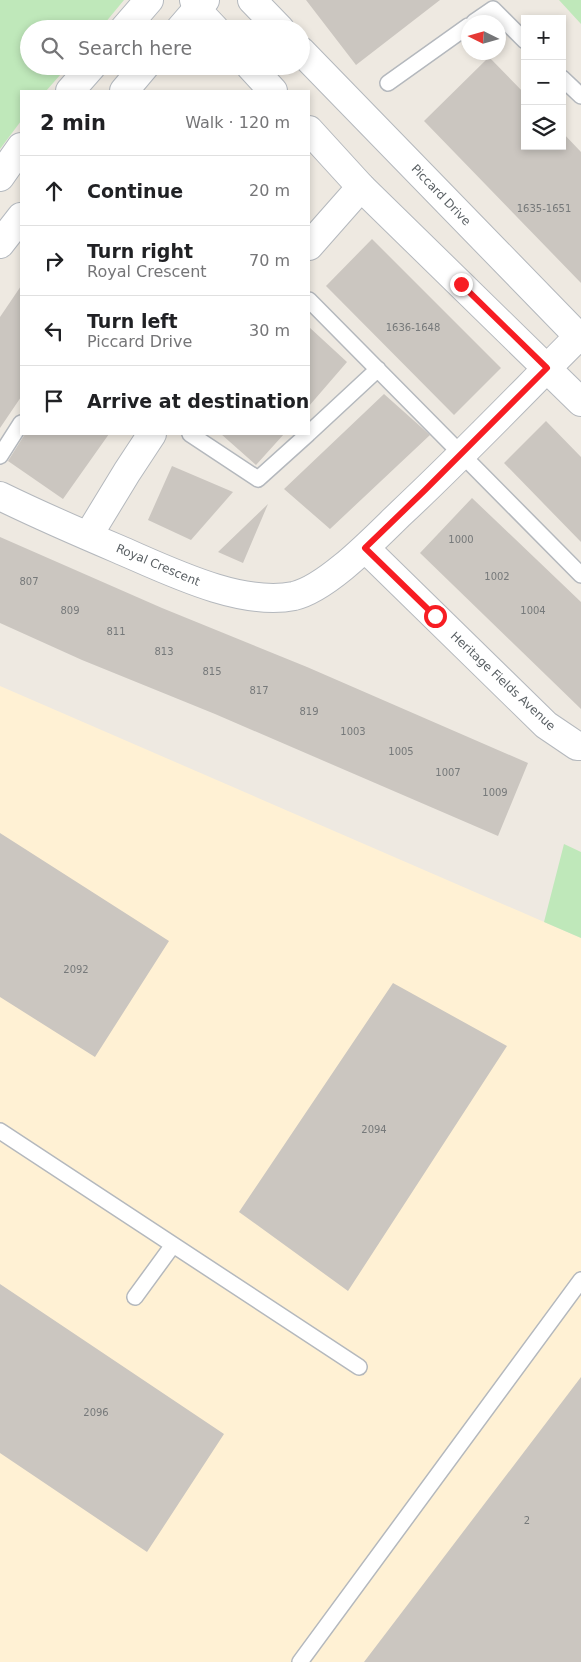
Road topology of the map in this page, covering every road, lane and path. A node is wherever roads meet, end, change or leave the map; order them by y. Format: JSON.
{"nodes":[{"id":1,"x":149,"y":0,"type":"edge"},
{"id":2,"x":252,"y":0,"type":"edge"},
{"id":3,"x":484,"y":15,"type":"edge"},
{"id":4,"x":499,"y":15,"type":"edge"},
{"id":5,"x":132,"y":20,"type":"edge"},
{"id":6,"x":271,"y":20,"type":"edge"},
{"id":7,"x":506,"y":22,"type":"edge"},
{"id":8,"x":461,"y":31,"type":"edge"},
{"id":9,"x":521,"y":37,"type":"edge"},
{"id":10,"x":310,"y":59,"type":"edge"},
{"id":11,"x":84,"y":75,"type":"edge"},
{"id":12,"x":137,"y":75,"type":"edge"},
{"id":13,"x":258,"y":75,"type":"edge"},
{"id":14,"x":566,"y":82,"type":"edge"},
{"id":15,"x":388,"y":83,"type":"dead end"},
{"id":16,"x":71,"y":90,"type":"edge"},
{"id":17,"x":125,"y":90,"type":"edge"},
{"id":18,"x":272,"y":90,"type":"edge"},
{"id":19,"x":581,"y":96,"type":"edge"},
{"id":20,"x":310,"y":131,"type":"edge"},
{"id":21,"x":20,"y":149,"type":"edge"},
{"id":22,"x":0,"y":177,"type":"edge"},
{"id":23,"x":361,"y":187,"type":"junction"},
{"id":24,"x":20,"y":218,"type":"edge"},
{"id":25,"x":0,"y":244,"type":"edge"},
{"id":26,"x":310,"y":245,"type":"edge"},
{"id":27,"x":310,"y":301,"type":"edge"},
{"id":28,"x":580,"y":336,"type":"edge"},
{"id":29,"x":547,"y":368,"type":"junction"},
{"id":30,"x":378,"y":369,"type":"junction"},
{"id":31,"x":581,"y":402,"type":"edge"},
{"id":32,"x":20,"y":425,"type":"edge"},
{"id":33,"x":310,"y":431,"type":"edge"},
{"id":34,"x":151,"y":435,"type":"edge"},
{"id":35,"x":192,"y":435,"type":"edge"},
{"id":36,"x":306,"y":435,"type":"edge"},
{"id":37,"x":462,"y":454,"type":"junction"},
{"id":38,"x":0,"y":456,"type":"edge"},
{"id":39,"x":0,"y":496,"type":"edge"},
{"id":40,"x":88,"y":536,"type":"junction"},
{"id":41,"x":365,"y":548,"type":"junction"},
{"id":42,"x":581,"y":575,"type":"edge"},
{"id":43,"x":581,"y":746,"type":"edge"},
{"id":44,"x":0,"y":1130,"type":"edge"},
{"id":45,"x":173,"y":1245,"type":"junction"},
{"id":46,"x":581,"y":1280,"type":"edge"},
{"id":47,"x":136,"y":1297,"type":"dead end"},
{"id":48,"x":359,"y":1367,"type":"dead end"},
{"id":49,"x":300,"y":1662,"type":"edge"}],
"edges":[{"from":1,"to":5,"type":"street"},
{"from":2,"to":6,"type":"street"},
{"from":3,"to":4,"type":"lane"},
{"from":7,"to":9,"type":"lane"},
{"from":8,"to":15,"type":"lane"},
{"from":10,"to":28,"type":"street","name":"Piccard Drive"},
{"from":11,"to":16,"type":"street"},
{"from":12,"to":17,"type":"street"},
{"from":13,"to":18,"type":"street"},
{"from":14,"to":19,"type":"lane"},
{"from":20,"to":23,"type":"street"},
{"from":21,"to":22,"type":"street"},
{"from":23,"to":26,"type":"street"},
{"from":23,"to":29,"type":"street"},
{"from":24,"to":25,"type":"street"},
{"from":27,"to":30,"type":"lane"},
{"from":28,"to":29,"type":"street","name":"Royal Crescent"},
{"from":29,"to":31,"type":"street"},
{"from":29,"to":37,"type":"street","name":"Royal Crescent"},
{"from":30,"to":33,"type":"lane"},
{"from":30,"to":37,"type":"lane"},
{"from":32,"to":38,"type":"lane"},
{"from":34,"to":40,"type":"street"},
{"from":35,"to":36,"type":"lane"},
{"from":37,"to":41,"type":"street","name":"Royal Crescent"},
{"from":37,"to":42,"type":"lane"},
{"from":39,"to":40,"type":"street","name":"Royal Crescent"},
{"from":40,"to":41,"type":"street","name":"Royal Crescent"},
{"from":41,"to":43,"type":"street","name":"Heritage Fields Avenue"},
{"from":44,"to":45,"type":"lane"},
{"from":45,"to":47,"type":"lane"},
{"from":45,"to":48,"type":"lane"},
{"from":46,"to":49,"type":"lane"}]}
